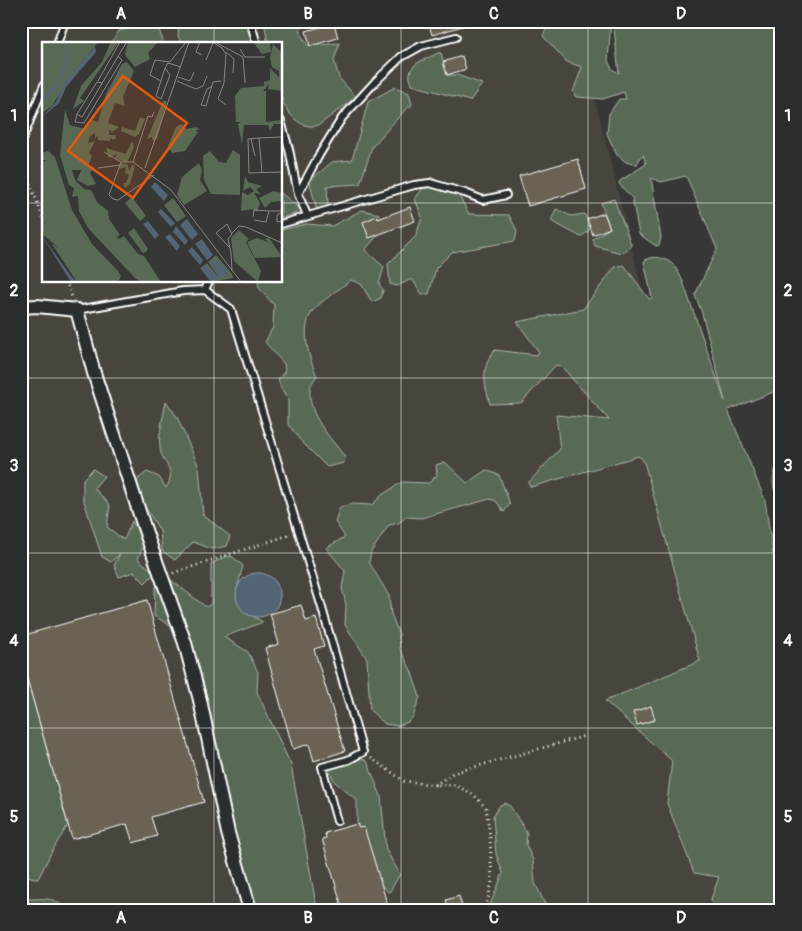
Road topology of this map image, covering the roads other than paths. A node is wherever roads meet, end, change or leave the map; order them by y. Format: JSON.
{"nodes":[{"id":1,"x":65,"y":21,"type":"edge"},
{"id":2,"x":250,"y":21,"type":"edge"},
{"id":3,"x":456,"y":37,"type":"dead end"},
{"id":4,"x":58,"y":42,"type":"edge"},
{"id":5,"x":256,"y":42,"type":"edge"},
{"id":6,"x":42,"y":90,"type":"edge"},
{"id":7,"x":282,"y":124,"type":"edge"},
{"id":8,"x":21,"y":143,"type":"edge"},
{"id":9,"x":298,"y":194,"type":"junction"},
{"id":10,"x":506,"y":195,"type":"dead end"},
{"id":11,"x":307,"y":215,"type":"junction"},
{"id":12,"x":282,"y":224,"type":"edge"},
{"id":13,"x":209,"y":282,"type":"edge"},
{"id":14,"x":205,"y":290,"type":"junction"},
{"id":15,"x":21,"y":307,"type":"edge"},
{"id":16,"x":77,"y":310,"type":"junction"},
{"id":17,"x":337,"y":821,"type":"dead end"},
{"id":18,"x":250,"y":910,"type":"edge"}],
"edges":[{"from":1,"to":4,"type":"lane"},
{"from":2,"to":5,"type":"lane"},
{"from":3,"to":9,"type":"lane"},
{"from":6,"to":8,"type":"lane"},
{"from":7,"to":9,"type":"lane"},
{"from":9,"to":11,"type":"lane"},
{"from":10,"to":11,"type":"lane"},
{"from":11,"to":12,"type":"lane"},
{"from":13,"to":14,"type":"lane"},
{"from":14,"to":16,"type":"lane"},
{"from":14,"to":17,"type":"lane"},
{"from":15,"to":16,"type":"street"},
{"from":16,"to":18,"type":"street"}]}
